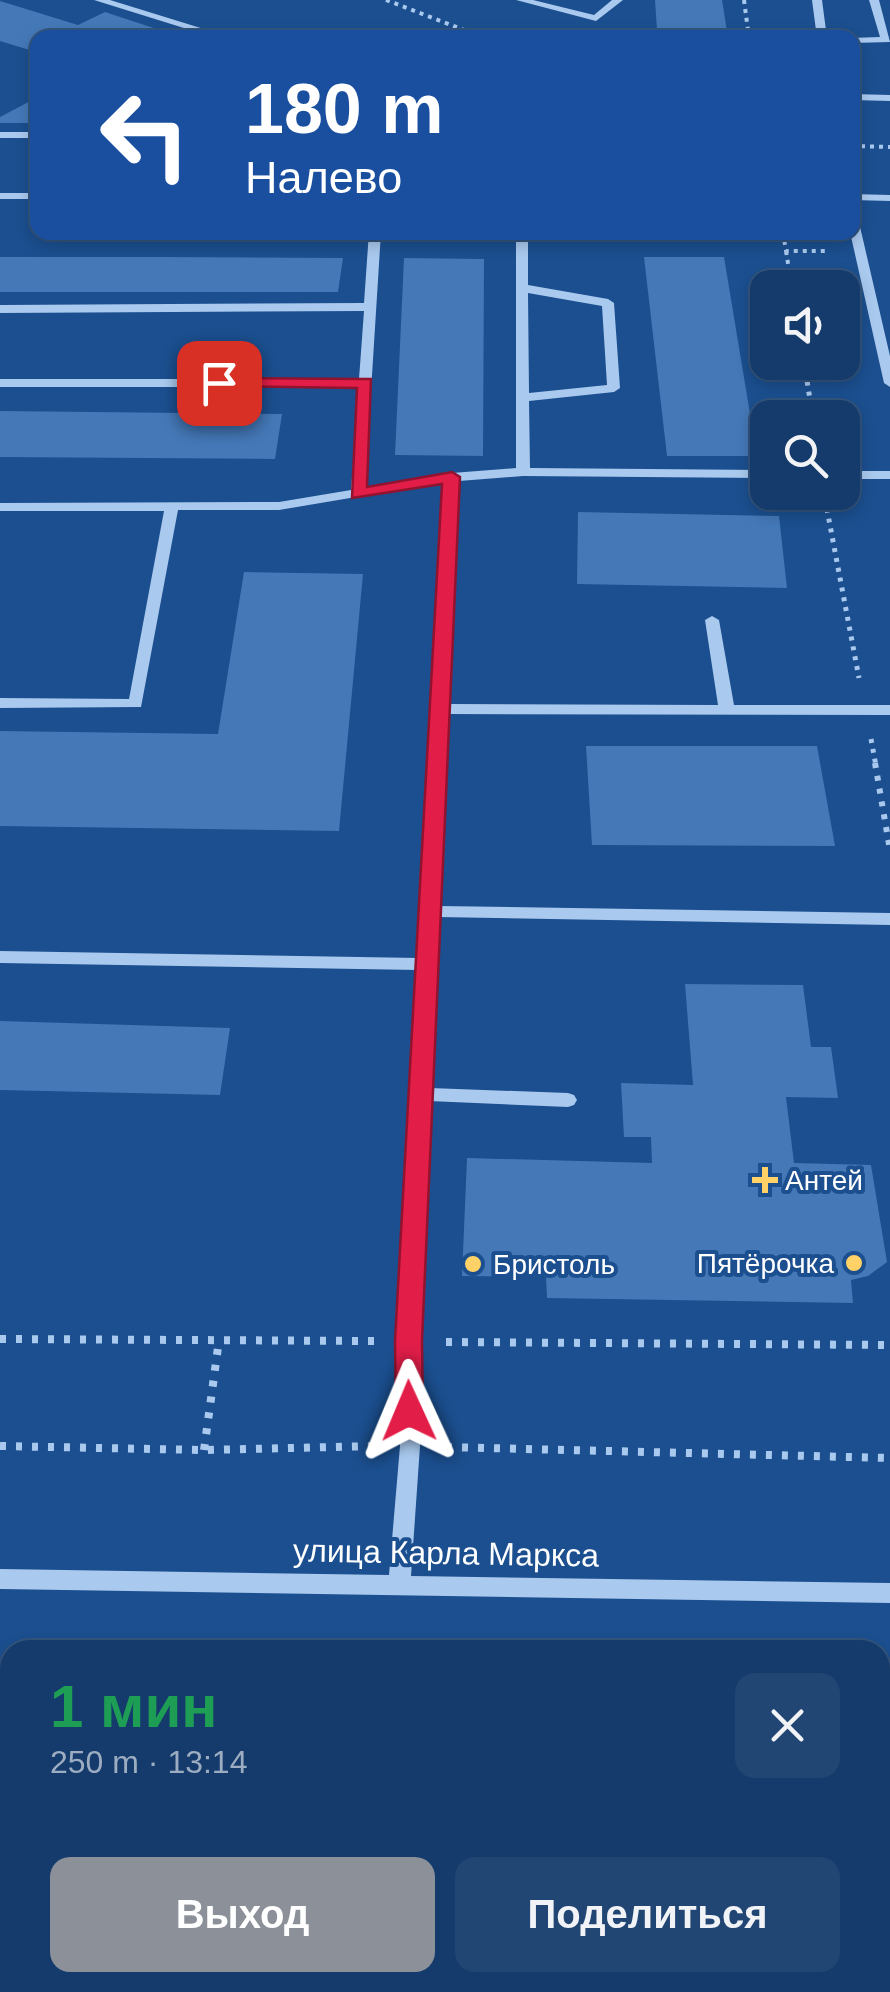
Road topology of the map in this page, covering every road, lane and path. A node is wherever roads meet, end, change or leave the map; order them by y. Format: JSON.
{"nodes":[{"id":1,"x":100,"y":0,"type":"edge"},
{"id":2,"x":386,"y":0,"type":"edge"},
{"id":3,"x":520,"y":0,"type":"edge"},
{"id":4,"x":618,"y":0,"type":"edge"},
{"id":5,"x":744,"y":0,"type":"edge"},
{"id":6,"x":817,"y":0,"type":"edge"},
{"id":7,"x":874,"y":0,"type":"edge"},
{"id":8,"x":596,"y":18,"type":"junction"},
{"id":9,"x":201,"y":30,"type":"edge"},
{"id":10,"x":464,"y":30,"type":"edge"},
{"id":11,"x":597,"y":30,"type":"edge"},
{"id":12,"x":748,"y":30,"type":"edge"},
{"id":13,"x":821,"y":30,"type":"edge"},
{"id":14,"x":860,"y":40,"type":"edge"},
{"id":15,"x":888,"y":40,"type":"edge"},
{"id":16,"x":890,"y":54,"type":"edge"},
{"id":17,"x":860,"y":97,"type":"edge"},
{"id":18,"x":890,"y":98,"type":"edge"},
{"id":19,"x":0,"y":135,"type":"edge"},
{"id":20,"x":30,"y":135,"type":"edge"},
{"id":21,"x":860,"y":146,"type":"edge"},
{"id":22,"x":890,"y":147,"type":"edge"},
{"id":23,"x":0,"y":196,"type":"edge"},
{"id":24,"x":30,"y":196,"type":"edge"},
{"id":25,"x":860,"y":197,"type":"edge"},
{"id":26,"x":890,"y":198,"type":"edge"},
{"id":27,"x":375,"y":240,"type":"edge"},
{"id":28,"x":522,"y":240,"type":"edge"},
{"id":29,"x":857,"y":240,"type":"edge"},
{"id":30,"x":786,"y":251,"type":"dead end"},
{"id":31,"x":789,"y":270,"type":"edge"},
{"id":32,"x":522,"y":288,"type":"junction"},
{"id":33,"x":370,"y":307,"type":"junction"},
{"id":34,"x":0,"y":308,"type":"edge"},
{"id":35,"x":0,"y":382,"type":"edge"},
{"id":36,"x":365,"y":383,"type":"junction"},
{"id":37,"x":890,"y":383,"type":"edge"},
{"id":38,"x":522,"y":398,"type":"junction"},
{"id":39,"x":523,"y":472,"type":"junction"},
{"id":40,"x":750,"y":474,"type":"edge"},
{"id":41,"x":860,"y":474,"type":"edge"},
{"id":42,"x":890,"y":475,"type":"edge"},
{"id":43,"x":452,"y":477,"type":"junction"},
{"id":44,"x":358,"y":494,"type":"junction"},
{"id":45,"x":0,"y":506,"type":"edge"},
{"id":46,"x":172,"y":506,"type":"junction"},
{"id":47,"x":827,"y":510,"type":"edge"},
{"id":48,"x":712,"y":620,"type":"dead end"},
{"id":49,"x":0,"y":703,"type":"edge"},
{"id":50,"x":441,"y":709,"type":"junction"},
{"id":51,"x":865,"y":709,"type":"junction"},
{"id":52,"x":890,"y":710,"type":"edge"},
{"id":53,"x":727,"y":711,"type":"junction"},
{"id":54,"x":890,"y":850,"type":"edge"},
{"id":55,"x":431,"y":910,"type":"junction"},
{"id":56,"x":890,"y":918,"type":"edge"},
{"id":57,"x":0,"y":956,"type":"edge"},
{"id":58,"x":430,"y":964,"type":"junction"},
{"id":59,"x":423,"y":1094,"type":"junction"},
{"id":60,"x":568,"y":1100,"type":"dead end"},
{"id":61,"x":218,"y":1340,"type":"dead end"},
{"id":62,"x":204,"y":1450,"type":"dead end"},
{"id":63,"x":0,"y":1579,"type":"edge"},
{"id":64,"x":399,"y":1584,"type":"junction"},
{"id":65,"x":890,"y":1593,"type":"edge"}],
"edges":[{"from":1,"to":9,"type":"street"},
{"from":2,"to":10,"type":"path"},
{"from":3,"to":8,"type":"street"},
{"from":4,"to":8,"type":"street"},
{"from":5,"to":12,"type":"path"},
{"from":6,"to":13,"type":"street"},
{"from":7,"to":15,"type":"street"},
{"from":8,"to":11,"type":"street"},
{"from":14,"to":15,"type":"street"},
{"from":15,"to":16,"type":"street"},
{"from":17,"to":18,"type":"street"},
{"from":19,"to":20,"type":"street"},
{"from":21,"to":22,"type":"path"},
{"from":23,"to":24,"type":"street"},
{"from":25,"to":26,"type":"street"},
{"from":27,"to":33,"type":"street"},
{"from":28,"to":32,"type":"street"},
{"from":29,"to":37,"type":"street"},
{"from":30,"to":31,"type":"path"},
{"from":32,"to":38,"type":"street"},
{"from":32,"to":38,"type":"street"},
{"from":33,"to":34,"type":"street"},
{"from":33,"to":36,"type":"street"},
{"from":35,"to":36,"type":"street"},
{"from":36,"to":44,"type":"street"},
{"from":38,"to":39,"type":"street"},
{"from":39,"to":40,"type":"street"},
{"from":39,"to":43,"type":"street"},
{"from":41,"to":42,"type":"street"},
{"from":43,"to":44,"type":"street"},
{"from":43,"to":50,"type":"street"},
{"from":44,"to":46,"type":"street"},
{"from":45,"to":46,"type":"street"},
{"from":46,"to":49,"type":"street"},
{"from":47,"to":51,"type":"path"},
{"from":48,"to":53,"type":"street"},
{"from":50,"to":53,"type":"street"},
{"from":50,"to":55,"type":"street"},
{"from":51,"to":52,"type":"street"},
{"from":51,"to":53,"type":"street"},
{"from":51,"to":54,"type":"path"},
{"from":55,"to":56,"type":"street"},
{"from":55,"to":58,"type":"street"},
{"from":57,"to":58,"type":"street"},
{"from":58,"to":59,"type":"street"},
{"from":59,"to":60,"type":"street"},
{"from":59,"to":64,"type":"street"},
{"from":61,"to":62,"type":"path"},
{"from":63,"to":64,"type":"street","name":"улица Карла Маркса"},
{"from":64,"to":65,"type":"street","name":"улица Карла Маркса"}]}
